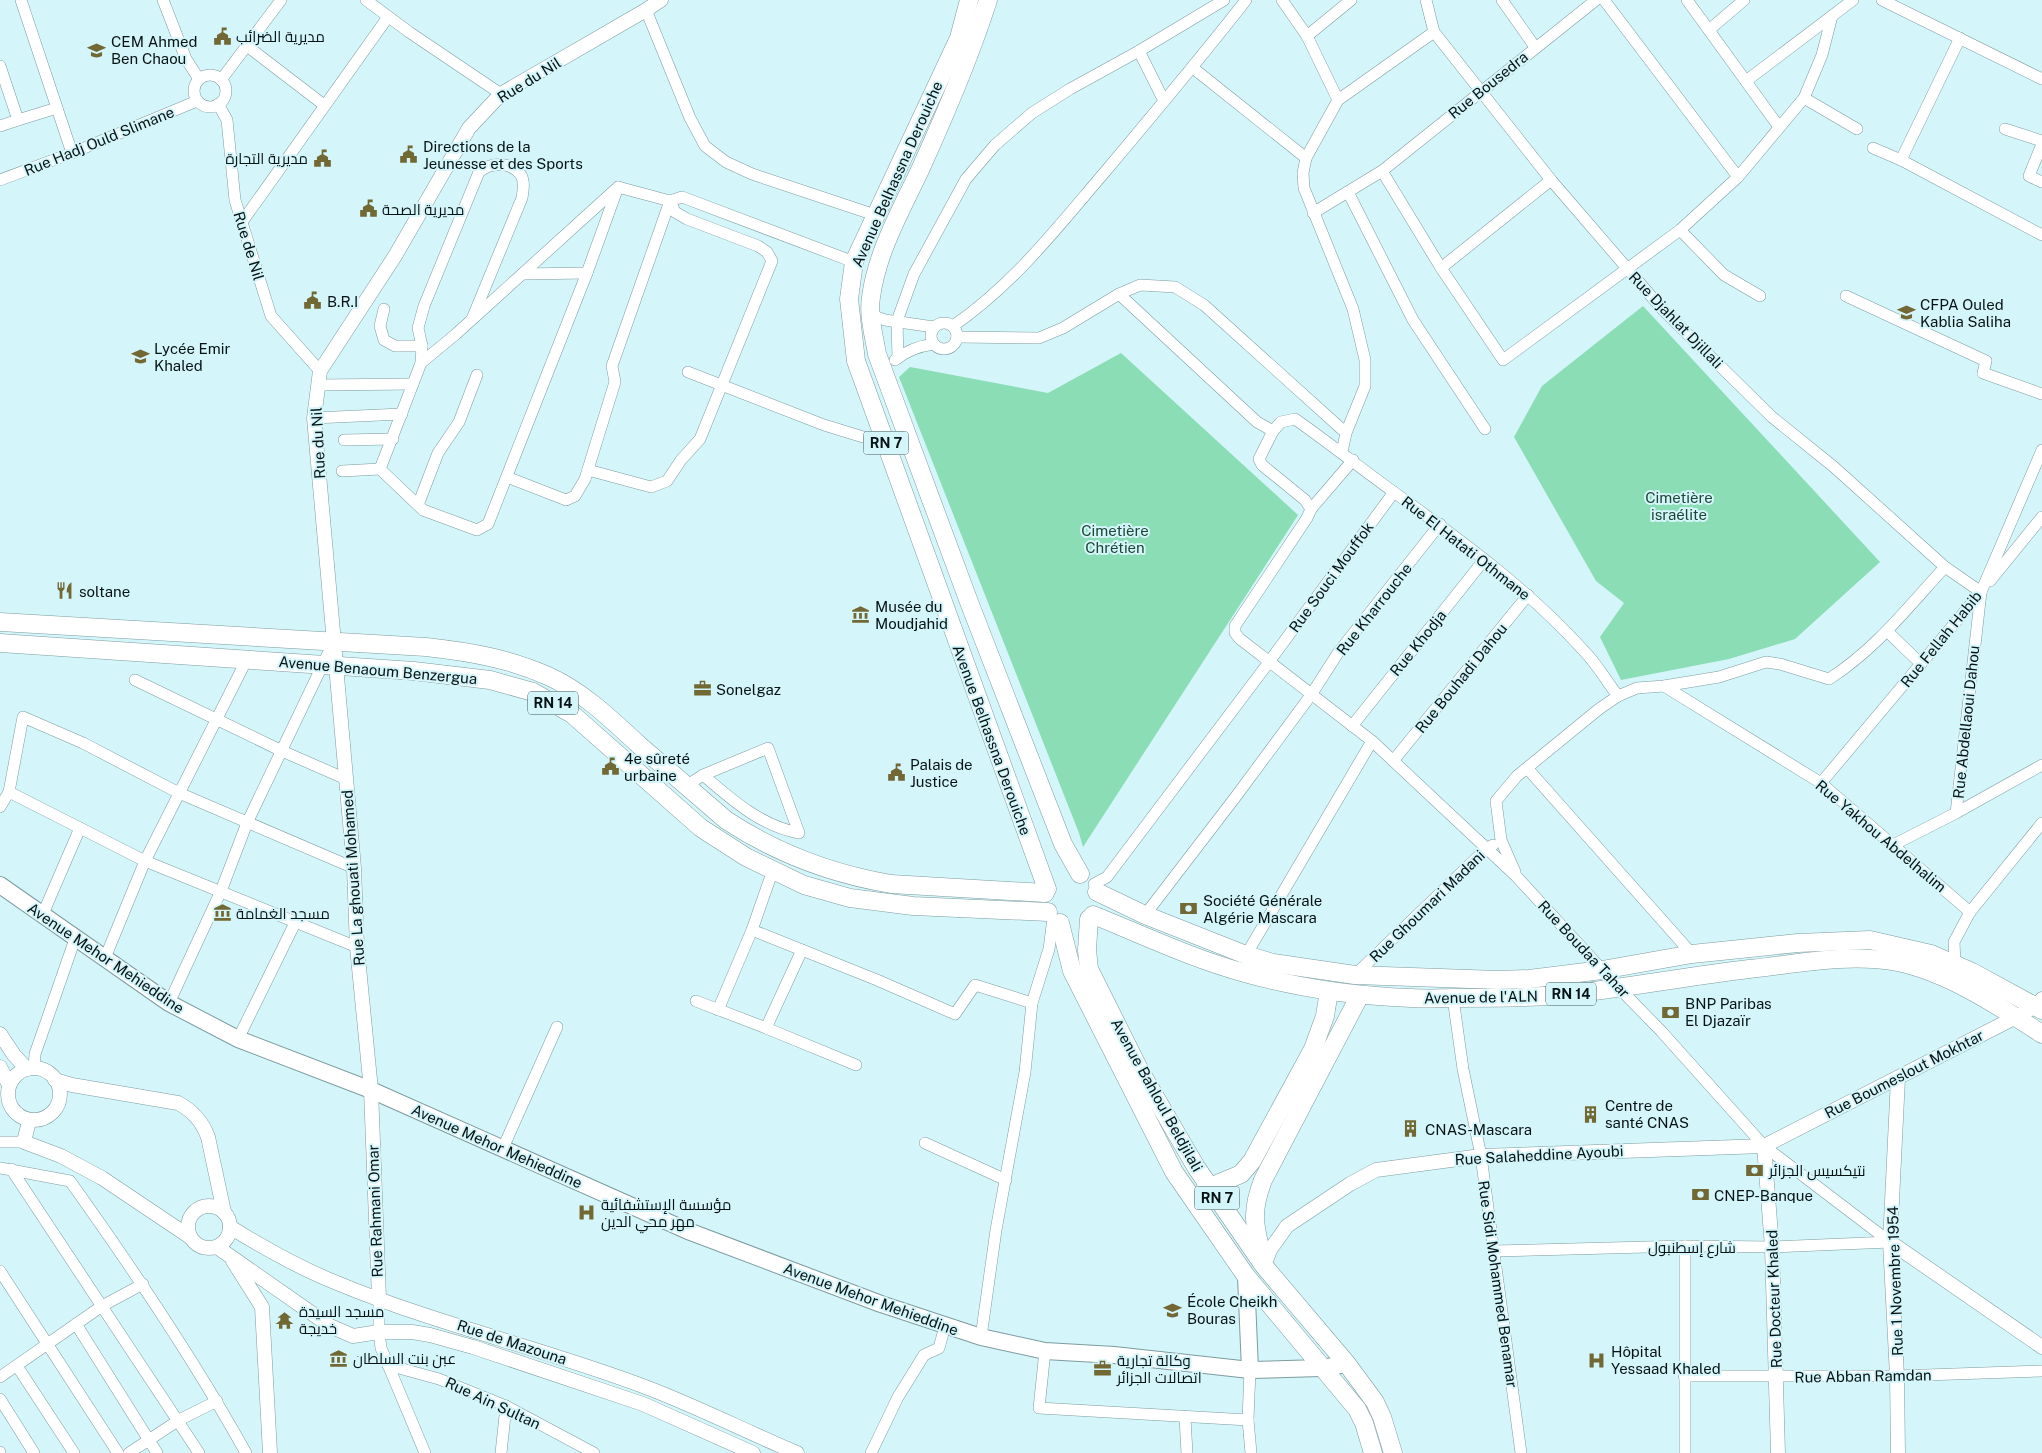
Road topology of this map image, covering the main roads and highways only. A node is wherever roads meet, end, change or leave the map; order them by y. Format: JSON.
{"nodes":[{"id":1,"x":969,"y":0,"type":"edge"},
{"id":2,"x":988,"y":0,"type":"edge"},
{"id":3,"x":0,"y":622,"type":"edge"},
{"id":4,"x":0,"y":643,"type":"edge"},
{"id":5,"x":1069,"y":883,"type":"junction"},
{"id":6,"x":0,"y":885,"type":"edge"},
{"id":7,"x":1091,"y":917,"type":"junction"},
{"id":8,"x":1054,"y":918,"type":"junction"},
{"id":9,"x":1329,"y":991,"type":"junction"},
{"id":10,"x":1360,"y":994,"type":"junction"},
{"id":11,"x":2040,"y":1005,"type":"edge"},
{"id":12,"x":2042,"y":1034,"type":"edge"},
{"id":13,"x":1210,"y":1187,"type":"junction"},
{"id":14,"x":1196,"y":1204,"type":"junction"},
{"id":15,"x":1264,"y":1266,"type":"junction"},
{"id":16,"x":1246,"y":1276,"type":"junction"},
{"id":17,"x":1347,"y":1364,"type":"junction"},
{"id":18,"x":1321,"y":1368,"type":"junction"},
{"id":19,"x":1250,"y":1370,"type":"junction"},
{"id":20,"x":1373,"y":1453,"type":"edge"},
{"id":21,"x":1393,"y":1453,"type":"edge"}],
"edges":[{"from":1,"to":5,"type":"main road","name":"Avenue Belhassna Derouiche","number":"RN 7"},
{"from":2,"to":5,"type":"main road","name":"Avenue Belhassna Derouiche","number":"RN 7"},
{"from":3,"to":5,"type":"main road","name":"Avenue Benaoum Benzergua","number":"RN 14"},
{"from":4,"to":8,"type":"main road","name":"Avenue Benaoum Benzergua","number":"RN 14"},
{"from":5,"to":7,"type":"main road"},
{"from":5,"to":8,"type":"main road"},
{"from":5,"to":11,"type":"main road","name":"Avenue de l'ALN","number":"RN 14"},
{"from":6,"to":19,"type":"main road","name":"Avenue Mehor Mehieddine"},
{"from":7,"to":8,"type":"main road"},
{"from":7,"to":9,"type":"main road","name":"Avenue de l'ALN","number":"RN 14"},
{"from":7,"to":13,"type":"main road","name":"Avenue Bahloul Beldjilali","number":"RN 7"},
{"from":8,"to":14,"type":"main road","name":"Avenue Bahloul Beldjilali","number":"RN 7"},
{"from":9,"to":10,"type":"main road","name":"Avenue de l'ALN","number":"RN 14"},
{"from":9,"to":13,"type":"main road"},
{"from":10,"to":12,"type":"main road","name":"Avenue de l'ALN","number":"RN 14"},
{"from":10,"to":15,"type":"main road"},
{"from":13,"to":14,"type":"main road"},
{"from":13,"to":15,"type":"main road","name":"Avenue Bahloul Beldjilali","number":"RN 7"},
{"from":14,"to":16,"type":"main road","name":"Avenue Bahloul Beldjilali","number":"RN 7"},
{"from":15,"to":17,"type":"main road","name":"Avenue Bahloul Beldjilali","number":"RN 7"},
{"from":16,"to":18,"type":"main road","name":"Avenue Bahloul Beldjilali","number":"RN 7"},
{"from":16,"to":19,"type":"main road"},
{"from":17,"to":18,"type":"main road","name":"Avenue Mehor Mehieddine"},
{"from":17,"to":21,"type":"main road","name":"Avenue Bahloul Beldjilali","number":"RN 7"},
{"from":18,"to":19,"type":"main road","name":"Avenue Mehor Mehieddine"},
{"from":18,"to":20,"type":"main road","name":"Avenue Bahloul Beldjilali","number":"RN 7"}]}
